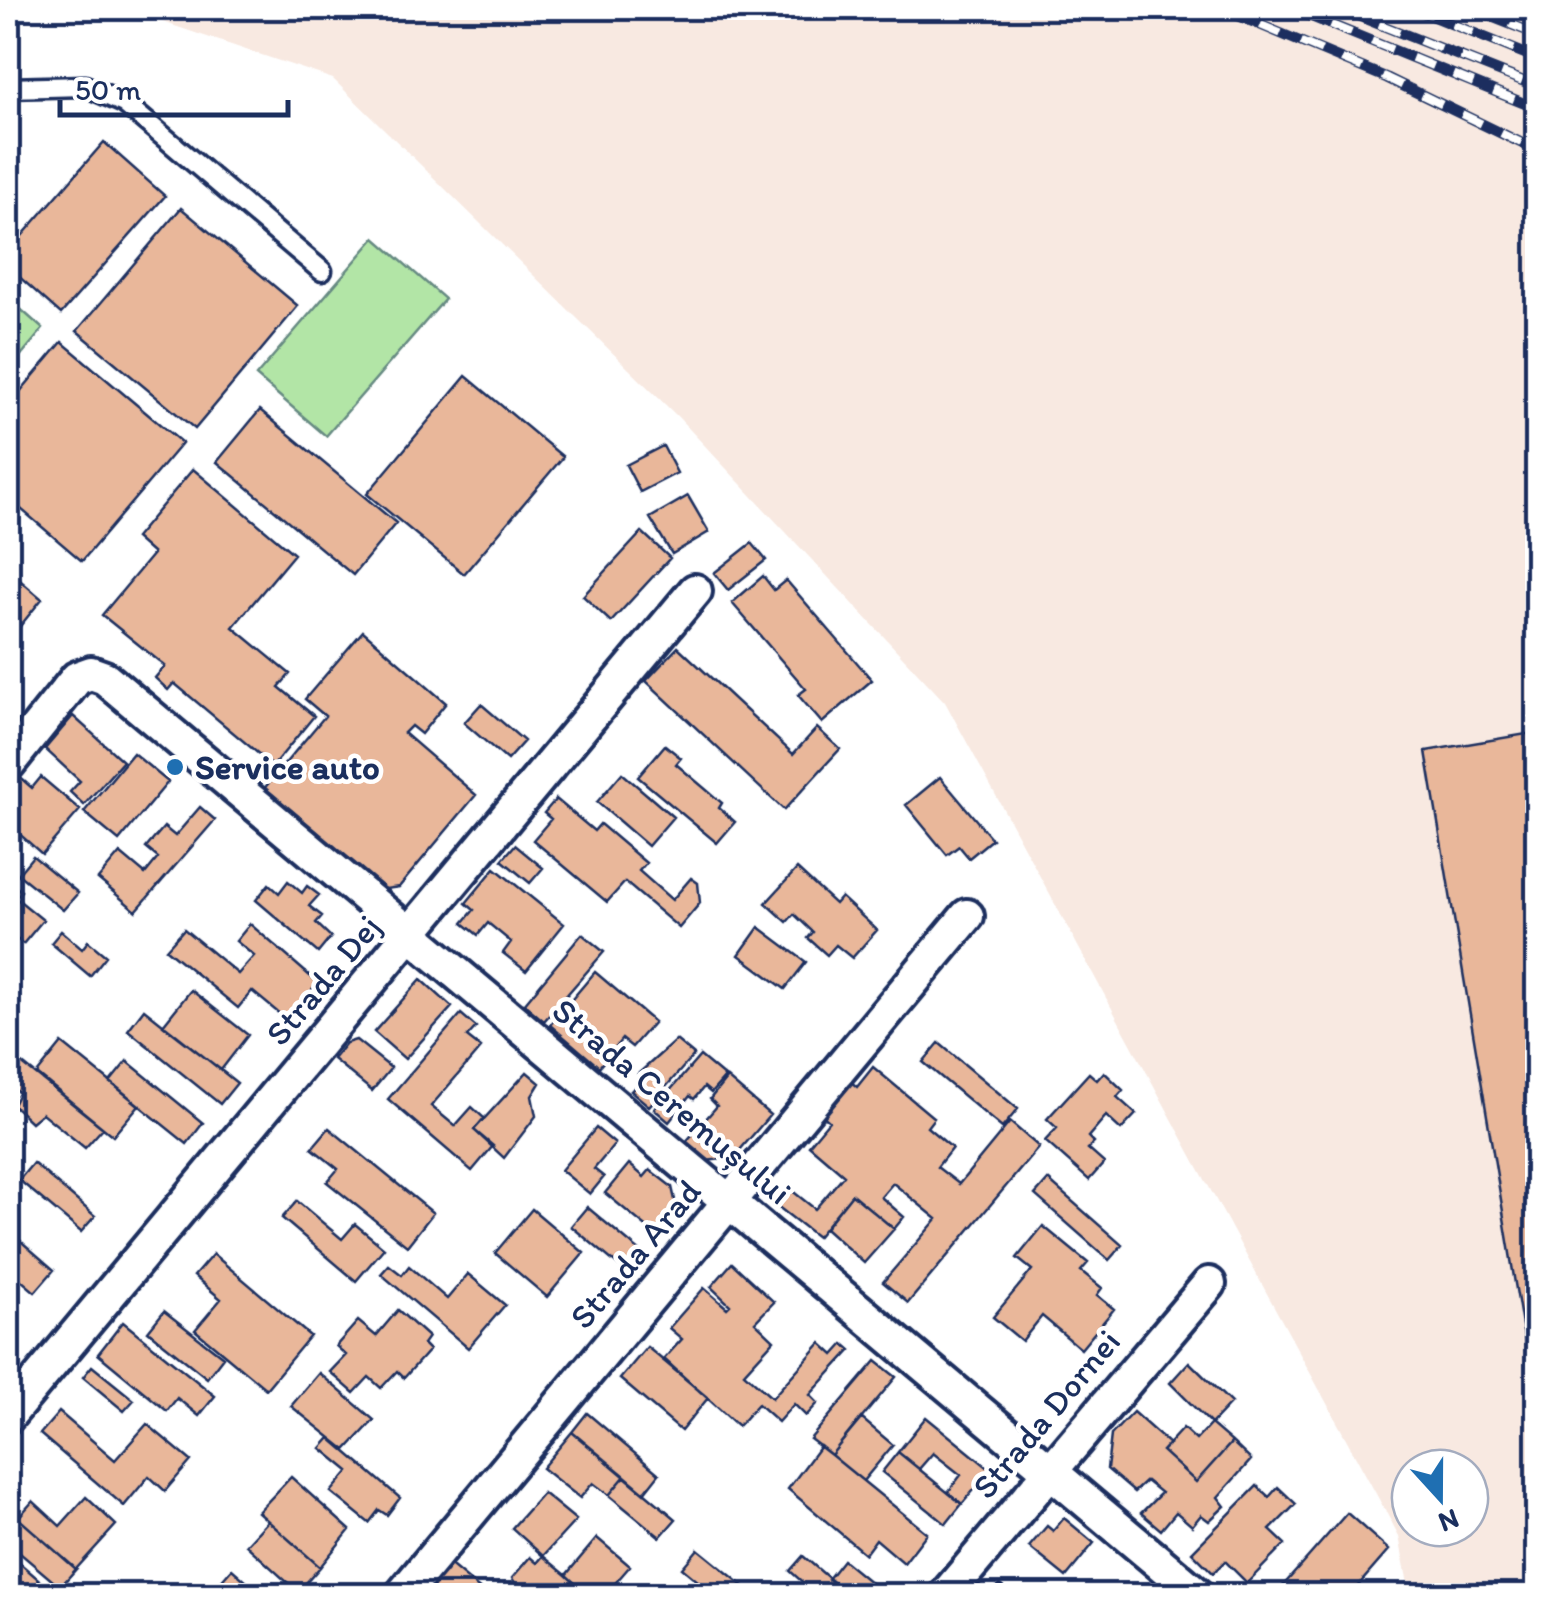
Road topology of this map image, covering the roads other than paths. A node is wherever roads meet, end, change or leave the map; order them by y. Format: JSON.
{"nodes":[{"id":1,"x":8,"y":88,"type":"edge"},
{"id":2,"x":322,"y":271,"type":"dead end"},
{"id":3,"x":695,"y":591,"type":"dead end"},
{"id":4,"x":8,"y":764,"type":"edge"},
{"id":5,"x":966,"y":916,"type":"dead end"},
{"id":6,"x":412,"y":936,"type":"junction"},
{"id":7,"x":730,"y":1202,"type":"junction"},
{"id":8,"x":1209,"y":1284,"type":"dead end"},
{"id":9,"x":8,"y":1416,"type":"edge"},
{"id":10,"x":1048,"y":1471,"type":"junction"},
{"id":11,"x":402,"y":1596,"type":"edge"},
{"id":12,"x":945,"y":1596,"type":"edge"},
{"id":13,"x":1199,"y":1596,"type":"edge"}],
"edges":[{"from":1,"to":2,"type":"lane"},
{"from":3,"to":6,"type":"street","name":"Strada Dej"},
{"from":4,"to":6,"type":"street","name":"Strada Ceremușului"},
{"from":5,"to":7,"type":"street","name":"Strada Arad"},
{"from":6,"to":7,"type":"street","name":"Strada Ceremușului"},
{"from":6,"to":9,"type":"street","name":"Strada Dej"},
{"from":7,"to":10,"type":"street","name":"Strada Ceremușului"},
{"from":7,"to":11,"type":"street","name":"Strada Arad"},
{"from":8,"to":10,"type":"street","name":"Strada Dornei"},
{"from":10,"to":12,"type":"street","name":"Strada Dornei"},
{"from":10,"to":13,"type":"street","name":"Strada Ceremușului"}]}
